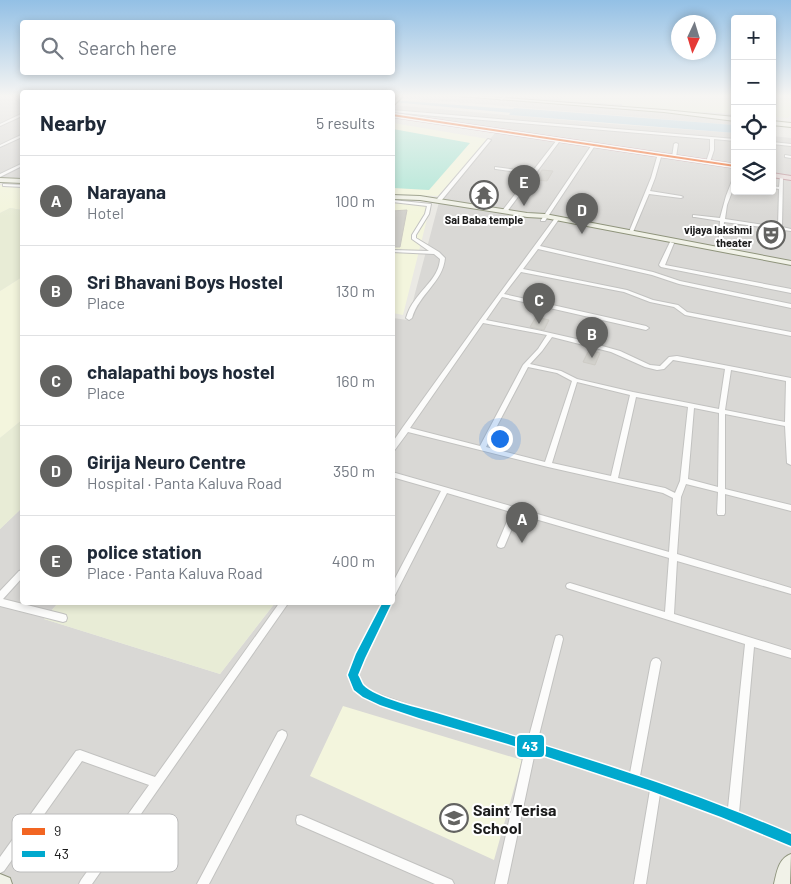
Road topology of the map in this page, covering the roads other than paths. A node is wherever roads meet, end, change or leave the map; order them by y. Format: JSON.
{"nodes":[{"id":1,"x":514,"y":136,"type":"edge"},
{"id":2,"x":535,"y":136,"type":"edge"},
{"id":3,"x":694,"y":136,"type":"edge"},
{"id":4,"x":20,"y":137,"type":"edge"},
{"id":5,"x":712,"y":138,"type":"junction"},
{"id":6,"x":489,"y":140,"type":"dead end"},
{"id":7,"x":731,"y":140,"type":"edge"},
{"id":8,"x":557,"y":142,"type":"junction"},
{"id":9,"x":776,"y":143,"type":"edge"},
{"id":10,"x":676,"y":144,"type":"dead end"},
{"id":11,"x":791,"y":145,"type":"edge"},
{"id":12,"x":0,"y":146,"type":"edge"},
{"id":13,"x":592,"y":147,"type":"junction"},
{"id":14,"x":659,"y":157,"type":"junction"},
{"id":15,"x":674,"y":157,"type":"junction"},
{"id":16,"x":708,"y":162,"type":"junction"},
{"id":17,"x":20,"y":166,"type":"edge"},
{"id":18,"x":731,"y":167,"type":"edge"},
{"id":19,"x":731,"y":167,"type":"edge"},
{"id":20,"x":496,"y":168,"type":"dead end"},
{"id":21,"x":532,"y":173,"type":"junction"},
{"id":22,"x":776,"y":175,"type":"edge"},
{"id":23,"x":0,"y":176,"type":"edge"},
{"id":24,"x":791,"y":177,"type":"edge"},
{"id":25,"x":776,"y":178,"type":"edge"},
{"id":26,"x":20,"y":181,"type":"edge"},
{"id":27,"x":1,"y":185,"type":"edge"},
{"id":28,"x":20,"y":186,"type":"edge"},
{"id":29,"x":731,"y":186,"type":"edge"},
{"id":30,"x":776,"y":188,"type":"edge"},
{"id":31,"x":780,"y":188,"type":"junction"},
{"id":32,"x":648,"y":192,"type":"junction"},
{"id":33,"x":395,"y":197,"type":"edge"},
{"id":34,"x":680,"y":197,"type":"dead end"},
{"id":35,"x":439,"y":200,"type":"junction"},
{"id":36,"x":395,"y":201,"type":"edge"},
{"id":37,"x":504,"y":212,"type":"junction"},
{"id":38,"x":695,"y":216,"type":"dead end"},
{"id":39,"x":544,"y":218,"type":"junction"},
{"id":40,"x":555,"y":220,"type":"junction"},
{"id":41,"x":721,"y":220,"type":"junction"},
{"id":42,"x":780,"y":229,"type":"junction"},
{"id":43,"x":791,"y":230,"type":"edge"},
{"id":44,"x":631,"y":232,"type":"junction"},
{"id":45,"x":672,"y":243,"type":"junction"},
{"id":46,"x":537,"y":247,"type":"junction"},
{"id":47,"x":720,"y":249,"type":"junction"},
{"id":48,"x":395,"y":251,"type":"edge"},
{"id":49,"x":439,"y":253,"type":"junction"},
{"id":50,"x":791,"y":264,"type":"edge"},
{"id":51,"x":519,"y":270,"type":"junction"},
{"id":52,"x":791,"y":291,"type":"edge"},
{"id":53,"x":501,"y":295,"type":"junction"},
{"id":54,"x":791,"y":306,"type":"edge"},
{"id":55,"x":409,"y":318,"type":"dead end"},
{"id":56,"x":482,"y":320,"type":"junction"},
{"id":57,"x":646,"y":328,"type":"dead end"},
{"id":58,"x":791,"y":334,"type":"edge"},
{"id":59,"x":550,"y":335,"type":"junction"},
{"id":60,"x":526,"y":365,"type":"junction"},
{"id":61,"x":728,"y":367,"type":"junction"},
{"id":62,"x":575,"y":380,"type":"junction"},
{"id":63,"x":790,"y":380,"type":"edge"},
{"id":64,"x":634,"y":394,"type":"junction"},
{"id":65,"x":691,"y":405,"type":"junction"},
{"id":66,"x":722,"y":411,"type":"junction"},
{"id":67,"x":790,"y":425,"type":"edge"},
{"id":68,"x":405,"y":429,"type":"junction"},
{"id":69,"x":395,"y":444,"type":"edge"},
{"id":70,"x":482,"y":448,"type":"junction"},
{"id":71,"x":791,"y":463,"type":"edge"},
{"id":72,"x":548,"y":465,"type":"junction"},
{"id":73,"x":395,"y":475,"type":"edge"},
{"id":74,"x":614,"y":480,"type":"junction"},
{"id":75,"x":684,"y":481,"type":"junction"},
{"id":76,"x":722,"y":489,"type":"junction"},
{"id":77,"x":445,"y":490,"type":"junction"},
{"id":78,"x":677,"y":497,"type":"junction"},
{"id":79,"x":791,"y":508,"type":"edge"},
{"id":80,"x":516,"y":509,"type":"junction"},
{"id":81,"x":721,"y":513,"type":"dead end"},
{"id":82,"x":501,"y":545,"type":"dead end"},
{"id":83,"x":674,"y":558,"type":"junction"},
{"id":84,"x":20,"y":575,"type":"edge"},
{"id":85,"x":570,"y":586,"type":"dead end"},
{"id":86,"x":395,"y":588,"type":"edge"},
{"id":87,"x":791,"y":591,"type":"edge"},
{"id":88,"x":0,"y":597,"type":"edge"},
{"id":89,"x":0,"y":602,"type":"edge"},
{"id":90,"x":283,"y":605,"type":"edge"},
{"id":91,"x":386,"y":605,"type":"edge"},
{"id":92,"x":669,"y":617,"type":"junction"},
{"id":93,"x":63,"y":618,"type":"dead end"},
{"id":94,"x":559,"y":639,"type":"dead end"},
{"id":95,"x":750,"y":642,"type":"junction"},
{"id":96,"x":791,"y":654,"type":"edge"},
{"id":97,"x":656,"y":662,"type":"dead end"},
{"id":98,"x":282,"y":735,"type":"dead end"},
{"id":99,"x":531,"y":746,"type":"junction"},
{"id":100,"x":634,"y":780,"type":"junction"},
{"id":101,"x":156,"y":783,"type":"junction"},
{"id":102,"x":656,"y":787,"type":"junction"},
{"id":103,"x":38,"y":814,"type":"edge"},
{"id":104,"x":134,"y":814,"type":"edge"},
{"id":105,"x":732,"y":814,"type":"junction"},
{"id":106,"x":301,"y":820,"type":"dead end"},
{"id":107,"x":791,"y":840,"type":"edge"},
{"id":108,"x":12,"y":850,"type":"edge"},
{"id":109,"x":791,"y":862,"type":"edge"},
{"id":110,"x":0,"y":867,"type":"edge"},
{"id":111,"x":93,"y":872,"type":"edge"},
{"id":112,"x":0,"y":882,"type":"edge"},
{"id":113,"x":4,"y":884,"type":"edge"},
{"id":114,"x":85,"y":884,"type":"edge"},
{"id":115,"x":204,"y":884,"type":"edge"},
{"id":116,"x":448,"y":884,"type":"edge"},
{"id":117,"x":501,"y":884,"type":"edge"},
{"id":118,"x":640,"y":884,"type":"edge"},
{"id":119,"x":782,"y":884,"type":"edge"}],
"edges":[{"from":1,"to":8,"type":"highway"},
{"from":2,"to":15,"type":"highway"},
{"from":3,"to":5,"type":"street"},
{"from":4,"to":12,"type":"street"},
{"from":5,"to":7,"type":"street"},
{"from":5,"to":16,"type":"street"},
{"from":6,"to":35,"type":"street"},
{"from":8,"to":13,"type":"highway"},
{"from":8,"to":21,"type":"street"},
{"from":9,"to":11,"type":"street"},
{"from":10,"to":15,"type":"street"},
{"from":13,"to":14,"type":"highway"},
{"from":13,"to":39,"type":"street"},
{"from":14,"to":19,"type":"highway"},
{"from":14,"to":32,"type":"street"},
{"from":15,"to":16,"type":"highway"},
{"from":16,"to":18,"type":"highway"},
{"from":17,"to":23,"type":"street"},
{"from":20,"to":21,"type":"street"},
{"from":21,"to":37,"type":"street"},
{"from":22,"to":24,"type":"highway"},
{"from":25,"to":31,"type":"street"},
{"from":26,"to":27,"type":"street"},
{"from":27,"to":28,"type":"street"},
{"from":29,"to":41,"type":"street"},
{"from":30,"to":31,"type":"street"},
{"from":31,"to":42,"type":"street"},
{"from":32,"to":34,"type":"street"},
{"from":32,"to":44,"type":"street"},
{"from":33,"to":35,"type":"street"},
{"from":35,"to":37,"type":"street"},
{"from":36,"to":49,"type":"street"},
{"from":37,"to":39,"type":"street"},
{"from":38,"to":41,"type":"street"},
{"from":39,"to":40,"type":"street"},
{"from":40,"to":44,"type":"street"},
{"from":40,"to":45,"type":"street"},
{"from":40,"to":46,"type":"street"},
{"from":41,"to":42,"type":"street"},
{"from":41,"to":47,"type":"street"},
{"from":42,"to":43,"type":"street"},
{"from":44,"to":47,"type":"street"},
{"from":45,"to":50,"type":"street"},
{"from":45,"to":52,"type":"street"},
{"from":46,"to":51,"type":"street"},
{"from":46,"to":54,"type":"street"},
{"from":47,"to":50,"type":"street"},
{"from":48,"to":49,"type":"street"},
{"from":49,"to":55,"type":"street"},
{"from":51,"to":53,"type":"street"},
{"from":51,"to":58,"type":"street"},
{"from":53,"to":56,"type":"street"},
{"from":53,"to":57,"type":"street"},
{"from":56,"to":59,"type":"street"},
{"from":56,"to":68,"type":"street"},
{"from":59,"to":60,"type":"street"},
{"from":59,"to":61,"type":"street"},
{"from":60,"to":62,"type":"street"},
{"from":60,"to":70,"type":"street"},
{"from":61,"to":63,"type":"street"},
{"from":61,"to":66,"type":"street"},
{"from":62,"to":64,"type":"street"},
{"from":62,"to":72,"type":"street"},
{"from":63,"to":67,"type":"street"},
{"from":64,"to":65,"type":"street"},
{"from":64,"to":74,"type":"street"},
{"from":65,"to":66,"type":"street"},
{"from":65,"to":75,"type":"street"},
{"from":66,"to":67,"type":"street"},
{"from":66,"to":76,"type":"street"},
{"from":67,"to":71,"type":"street"},
{"from":68,"to":69,"type":"street"},
{"from":68,"to":70,"type":"street"},
{"from":70,"to":72,"type":"street"},
{"from":72,"to":74,"type":"street"},
{"from":73,"to":77,"type":"street"},
{"from":74,"to":78,"type":"street"},
{"from":75,"to":76,"type":"street"},
{"from":75,"to":78,"type":"street"},
{"from":76,"to":79,"type":"street"},
{"from":76,"to":81,"type":"street"},
{"from":77,"to":80,"type":"street"},
{"from":77,"to":86,"type":"street"},
{"from":78,"to":83,"type":"street"},
{"from":80,"to":82,"type":"street"},
{"from":80,"to":83,"type":"street"},
{"from":83,"to":87,"type":"street"},
{"from":83,"to":92,"type":"street"},
{"from":84,"to":88,"type":"street"},
{"from":85,"to":92,"type":"street"},
{"from":89,"to":93,"type":"street"},
{"from":90,"to":101,"type":"street"},
{"from":91,"to":99,"type":"street"},
{"from":92,"to":95,"type":"street"},
{"from":94,"to":99,"type":"street"},
{"from":95,"to":96,"type":"street"},
{"from":95,"to":105,"type":"street"},
{"from":97,"to":100,"type":"street"},
{"from":98,"to":115,"type":"street"},
{"from":99,"to":100,"type":"street"},
{"from":99,"to":117,"type":"street"},
{"from":100,"to":102,"type":"street"},
{"from":101,"to":103,"type":"street"},
{"from":101,"to":104,"type":"street"},
{"from":102,"to":105,"type":"street"},
{"from":102,"to":118,"type":"street"},
{"from":105,"to":107,"type":"street"},
{"from":106,"to":116,"type":"street"},
{"from":108,"to":110,"type":"street"},
{"from":109,"to":119,"type":"street"},
{"from":111,"to":114,"type":"street"},
{"from":112,"to":113,"type":"street"}]}
